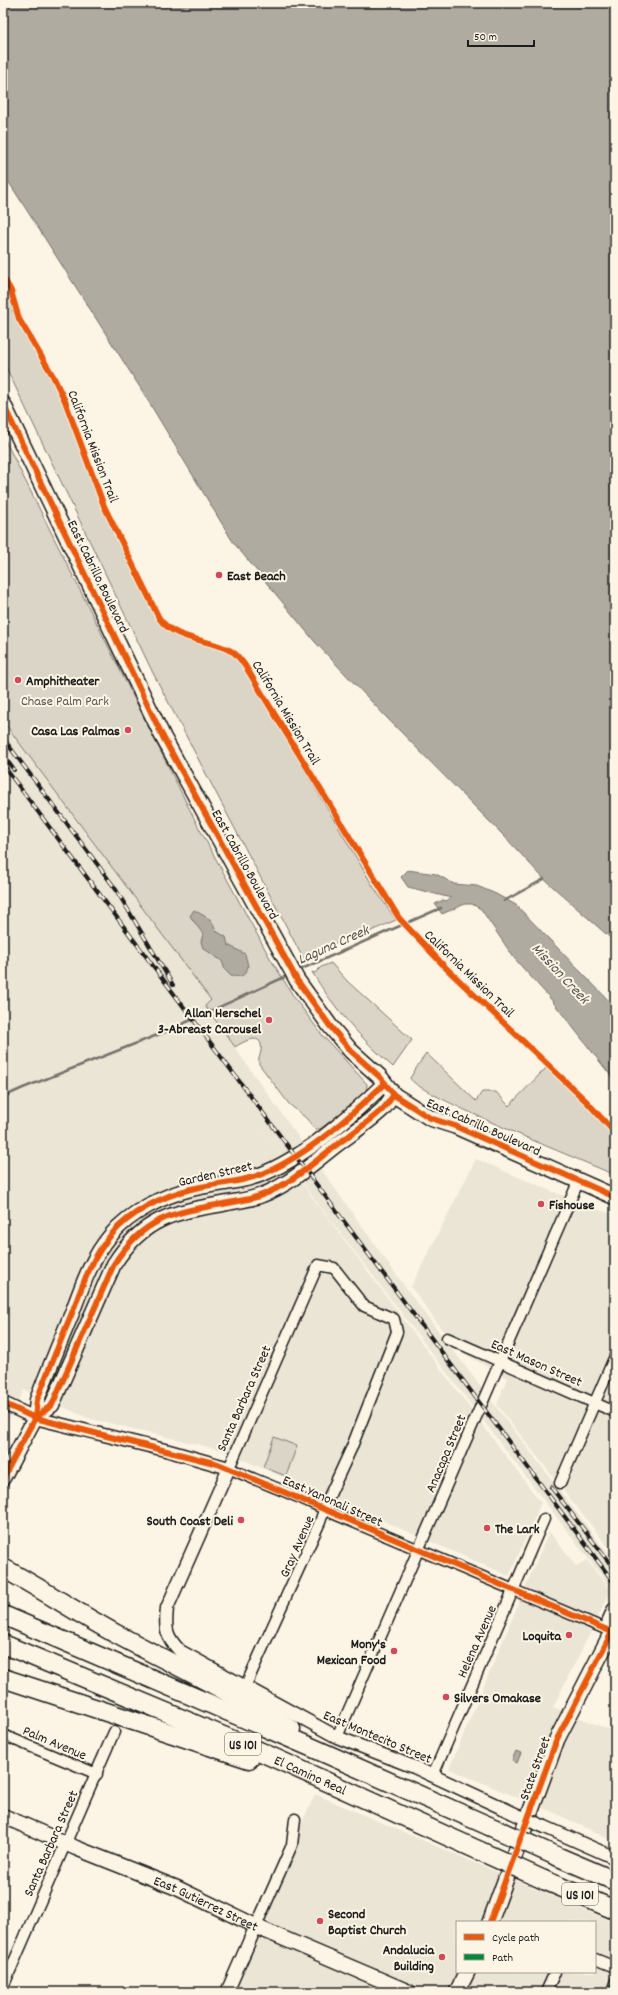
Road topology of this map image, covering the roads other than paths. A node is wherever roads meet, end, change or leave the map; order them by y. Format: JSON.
{"nodes":[{"id":1,"x":3,"y":406,"type":"edge"},
{"id":2,"x":389,"y":1089,"type":"junction"},
{"id":3,"x":579,"y":1180,"type":"junction"},
{"id":4,"x":615,"y":1197,"type":"edge"},
{"id":5,"x":318,"y":1265,"type":"joint"},
{"id":6,"x":447,"y":1338,"type":"dead end"},
{"id":7,"x":615,"y":1356,"type":"edge"},
{"id":8,"x":501,"y":1360,"type":"junction"},
{"id":9,"x":3,"y":1403,"type":"edge"},
{"id":10,"x":595,"y":1403,"type":"junction"},
{"id":11,"x":615,"y":1412,"type":"edge"},
{"id":12,"x":35,"y":1418,"type":"junction"},
{"id":13,"x":229,"y":1468,"type":"junction"},
{"id":14,"x":3,"y":1478,"type":"edge"},
{"id":15,"x":560,"y":1483,"type":"dead end"},
{"id":16,"x":325,"y":1509,"type":"junction"},
{"id":17,"x":544,"y":1519,"type":"dead end"},
{"id":18,"x":419,"y":1550,"type":"junction"},
{"id":19,"x":3,"y":1568,"type":"edge"},
{"id":20,"x":513,"y":1591,"type":"junction"},
{"id":21,"x":615,"y":1610,"type":"edge"},
{"id":22,"x":3,"y":1615,"type":"edge"},
{"id":23,"x":614,"y":1632,"type":"edge"},
{"id":24,"x":3,"y":1644,"type":"edge"},
{"id":25,"x":180,"y":1651,"type":"joint"},
{"id":26,"x":3,"y":1678,"type":"edge"},
{"id":27,"x":245,"y":1687,"type":"junction"},
{"id":28,"x":114,"y":1732,"type":"dead end"},
{"id":29,"x":3,"y":1735,"type":"edge"},
{"id":30,"x":337,"y":1737,"type":"junction"},
{"id":31,"x":313,"y":1748,"type":"junction"},
{"id":32,"x":97,"y":1774,"type":"junction"},
{"id":33,"x":433,"y":1775,"type":"junction"},
{"id":34,"x":350,"y":1792,"type":"junction"},
{"id":35,"x":3,"y":1816,"type":"edge"},
{"id":36,"x":295,"y":1819,"type":"dead end"},
{"id":37,"x":66,"y":1844,"type":"junction"},
{"id":38,"x":614,"y":1854,"type":"edge"},
{"id":39,"x":615,"y":1881,"type":"edge"},
{"id":40,"x":615,"y":1910,"type":"edge"},
{"id":41,"x":490,"y":1921,"type":"edge"},
{"id":42,"x":256,"y":1926,"type":"junction"},
{"id":43,"x":596,"y":1959,"type":"edge"},
{"id":44,"x":615,"y":1967,"type":"edge"},
{"id":45,"x":466,"y":1973,"type":"edge"},
{"id":46,"x":555,"y":1973,"type":"edge"},
{"id":47,"x":615,"y":1980,"type":"edge"},
{"id":48,"x":3,"y":1987,"type":"edge"},
{"id":49,"x":227,"y":1992,"type":"edge"},
{"id":50,"x":409,"y":1992,"type":"edge"},
{"id":51,"x":457,"y":1992,"type":"edge"},
{"id":52,"x":546,"y":1992,"type":"edge"},
{"id":53,"x":610,"y":1992,"type":"edge"}],
"edges":[{"from":1,"to":2,"type":"main road","name":"East Cabrillo Boulevard"},
{"from":2,"to":3,"type":"main road","name":"East Cabrillo Boulevard"},
{"from":2,"to":12,"type":"main road","name":"Garden Street"},
{"from":2,"to":12,"type":"main road","name":"Garden Street"},
{"from":3,"to":4,"type":"main road","name":"East Cabrillo Boulevard"},
{"from":3,"to":8,"type":"street","name":"Anacapa Street"},
{"from":5,"to":13,"type":"street","name":"Santa Barbara Street"},
{"from":5,"to":16,"type":"street","name":"Gray Avenue"},
{"from":6,"to":8,"type":"street","name":"East Mason Street"},
{"from":7,"to":10,"type":"street"},
{"from":8,"to":10,"type":"street","name":"East Mason Street"},
{"from":8,"to":18,"type":"street","name":"Anacapa Street"},
{"from":9,"to":12,"type":"street","name":"East Yanonali Street"},
{"from":10,"to":11,"type":"street","name":"East Mason Street"},
{"from":10,"to":15,"type":"street"},
{"from":12,"to":13,"type":"street","name":"East Yanonali Street"},
{"from":12,"to":14,"type":"main road","name":"Garden Street"},
{"from":13,"to":16,"type":"street","name":"East Yanonali Street"},
{"from":13,"to":25,"type":"street","name":"Santa Barbara Street"},
{"from":16,"to":18,"type":"street","name":"East Yanonali Street"},
{"from":16,"to":27,"type":"street","name":"Gray Avenue"},
{"from":17,"to":20,"type":"street","name":"Helena Avenue"},
{"from":18,"to":20,"type":"street","name":"East Yanonali Street"},
{"from":18,"to":30,"type":"street","name":"Anacapa Street"},
{"from":19,"to":31,"type":"highway"},
{"from":20,"to":23,"type":"street","name":"East Yanonali Street"},
{"from":20,"to":33,"type":"street","name":"Helena Avenue"},
{"from":21,"to":23,"type":"main road","name":"State Street"},
{"from":22,"to":31,"type":"highway","name":"El Camino Real","number":"US 101"},
{"from":23,"to":41,"type":"main road","name":"State Street"},
{"from":24,"to":34,"type":"highway","name":"El Camino Real","number":"US 101"},
{"from":25,"to":27,"type":"street","name":"East Montecito Street"},
{"from":26,"to":34,"type":"highway"},
{"from":27,"to":30,"type":"street","name":"East Montecito Street"},
{"from":28,"to":32,"type":"street","name":"Santa Barbara Street"},
{"from":29,"to":32,"type":"street","name":"Palm Avenue"},
{"from":30,"to":33,"type":"street","name":"East Montecito Street"},
{"from":31,"to":39,"type":"highway","name":"El Camino Real","number":"US 101","bridge":true},
{"from":32,"to":37,"type":"street","name":"Santa Barbara Street"},
{"from":33,"to":38,"type":"street","name":"East Montecito Street","bridge":true},
{"from":34,"to":40,"type":"highway","name":"El Camino Real","number":"US 101","bridge":true},
{"from":35,"to":37,"type":"main road","name":"East Gutierrez Street"},
{"from":36,"to":42,"type":"street"},
{"from":37,"to":42,"type":"main road","name":"East Gutierrez Street"},
{"from":37,"to":48,"type":"street","name":"Santa Barbara Street"},
{"from":42,"to":49,"type":"street"},
{"from":42,"to":50,"type":"main road","name":"East Gutierrez Street"},
{"from":43,"to":44,"type":"street"},
{"from":45,"to":51,"type":"main road"},
{"from":46,"to":52,"type":"street"},
{"from":47,"to":53,"type":"street"}]}
